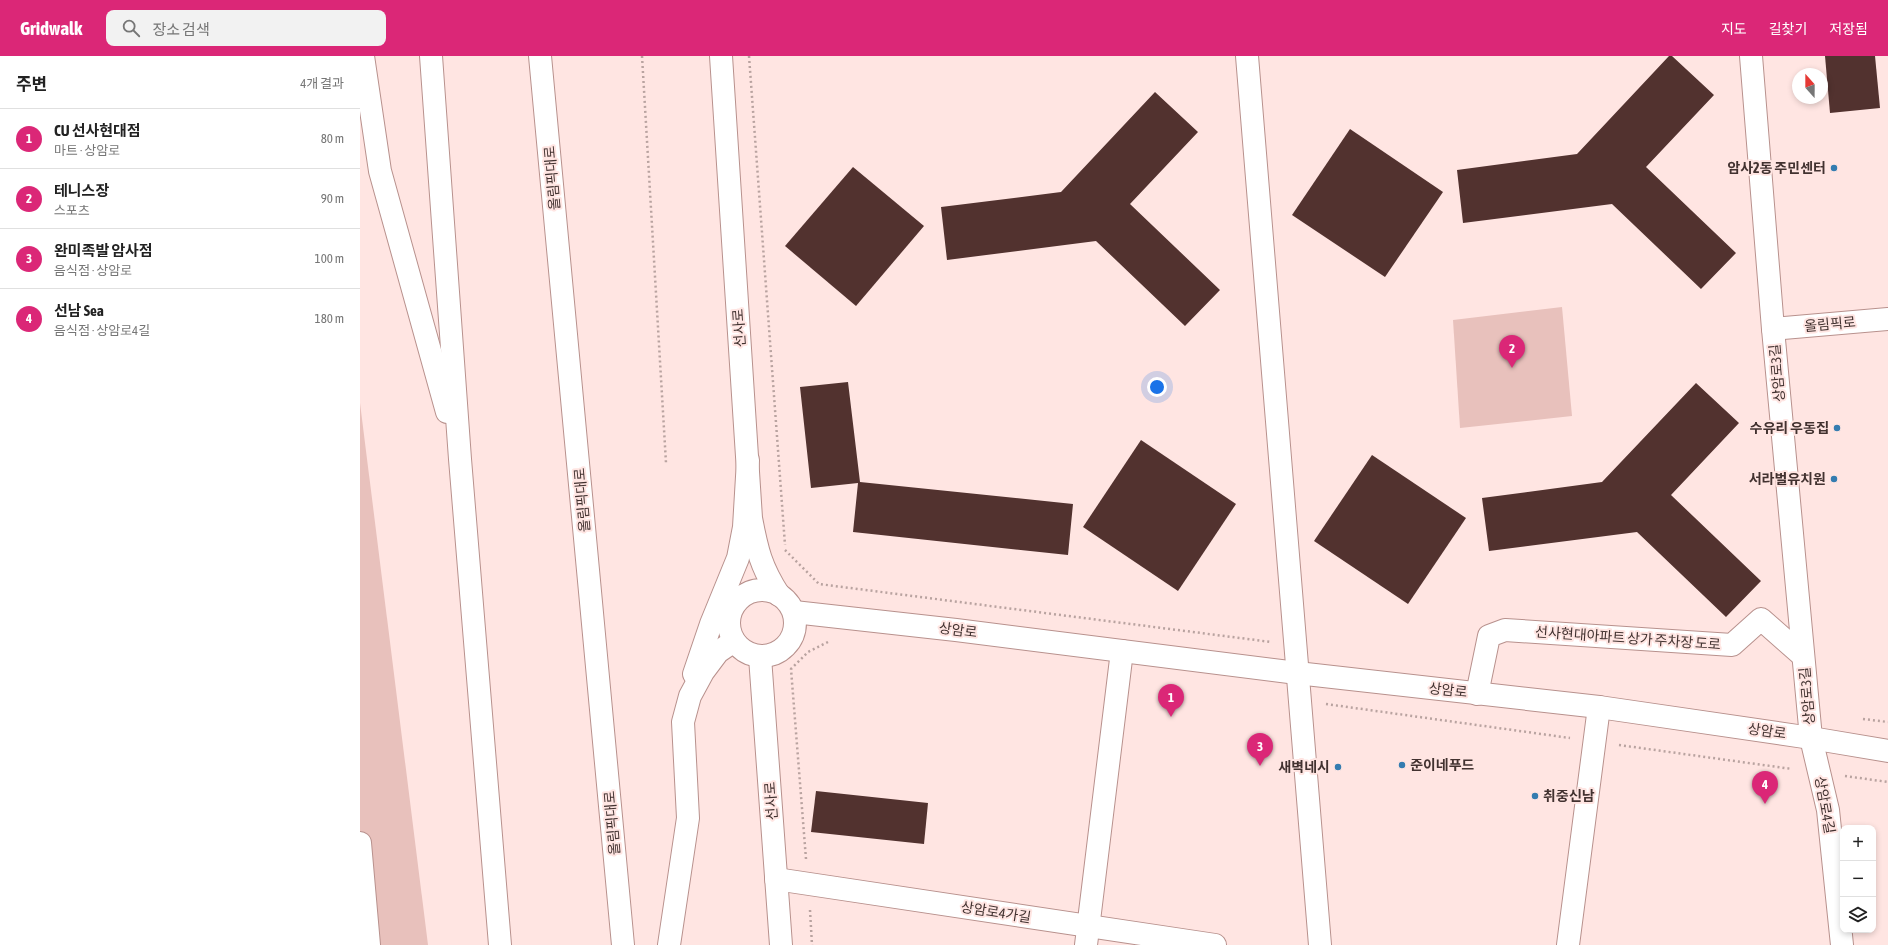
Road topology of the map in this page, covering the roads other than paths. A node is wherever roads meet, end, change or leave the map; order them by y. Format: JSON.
{"nodes":[{"id":1,"x":362,"y":56,"type":"edge"},
{"id":2,"x":431,"y":56,"type":"edge"},
{"id":3,"x":540,"y":56,"type":"edge"},
{"id":4,"x":721,"y":56,"type":"edge"},
{"id":5,"x":1247,"y":56,"type":"edge"},
{"id":6,"x":1751,"y":56,"type":"edge"},
{"id":7,"x":1888,"y":319,"type":"edge"},
{"id":8,"x":1772,"y":330,"type":"junction"},
{"id":9,"x":460,"y":459,"type":"junction"},
{"id":10,"x":748,"y":460,"type":"junction"},
{"id":11,"x":780,"y":595,"type":"junction"},
{"id":12,"x":794,"y":612,"type":"junction"},
{"id":13,"x":734,"y":641,"type":"junction"},
{"id":14,"x":1122,"y":651,"type":"junction"},
{"id":15,"x":760,"y":656,"type":"junction"},
{"id":16,"x":1803,"y":656,"type":"junction"},
{"id":17,"x":1297,"y":673,"type":"junction"},
{"id":18,"x":1477,"y":694,"type":"junction"},
{"id":19,"x":1599,"y":707,"type":"junction"},
{"id":20,"x":683,"y":722,"type":"junction"},
{"id":21,"x":1811,"y":738,"type":"junction"},
{"id":22,"x":1888,"y":751,"type":"edge"},
{"id":23,"x":360,"y":843,"type":"edge"},
{"id":24,"x":776,"y":879,"type":"junction"},
{"id":25,"x":1087,"y":935,"type":"edge"},
{"id":26,"x":369,"y":945,"type":"edge"},
{"id":27,"x":500,"y":945,"type":"edge"},
{"id":28,"x":623,"y":945,"type":"edge"},
{"id":29,"x":668,"y":945,"type":"edge"},
{"id":30,"x":781,"y":945,"type":"edge"},
{"id":31,"x":1215,"y":945,"type":"edge"},
{"id":32,"x":1320,"y":945,"type":"edge"},
{"id":33,"x":1568,"y":945,"type":"edge"},
{"id":34,"x":1842,"y":945,"type":"edge"}],
"edges":[{"from":1,"to":9,"type":"main road"},
{"from":2,"to":9,"type":"main road"},
{"from":3,"to":28,"type":"main road","name":"올림픽대로"},
{"from":4,"to":10,"type":"main road","name":"선사로"},
{"from":5,"to":17,"type":"main road"},
{"from":6,"to":8,"type":"main road","name":"상암로3길"},
{"from":7,"to":8,"type":"main road","name":"올림픽로"},
{"from":8,"to":16,"type":"main road","name":"상암로3길"},
{"from":9,"to":27,"type":"main road"},
{"from":10,"to":11,"type":"main road","name":"선사로"},
{"from":10,"to":20,"type":"main road"},
{"from":11,"to":12,"type":"main road"},
{"from":11,"to":13,"type":"main road"},
{"from":12,"to":14,"type":"main road","name":"상암로"},
{"from":12,"to":15,"type":"main road"},
{"from":13,"to":15,"type":"main road"},
{"from":13,"to":20,"type":"main road"},
{"from":14,"to":17,"type":"main road","name":"상암로"},
{"from":14,"to":25,"type":"main road"},
{"from":15,"to":24,"type":"main road","name":"선사로"},
{"from":16,"to":18,"type":"main road","name":"선사현대아파트 상가 주차장 도로"},
{"from":16,"to":21,"type":"main road","name":"상암로3길"},
{"from":17,"to":18,"type":"main road","name":"상암로"},
{"from":17,"to":32,"type":"main road"},
{"from":18,"to":19,"type":"main road","name":"상암로"},
{"from":19,"to":21,"type":"main road","name":"상암로"},
{"from":19,"to":33,"type":"main road"},
{"from":20,"to":29,"type":"main road"},
{"from":21,"to":22,"type":"main road","name":"상암로"},
{"from":21,"to":34,"type":"main road","name":"상암로4길"},
{"from":23,"to":26,"type":"main road"},
{"from":24,"to":25,"type":"main road","name":"상암로4가길"},
{"from":24,"to":30,"type":"main road","name":"선사로"},
{"from":25,"to":31,"type":"main road","name":"상암로4가길"}]}
